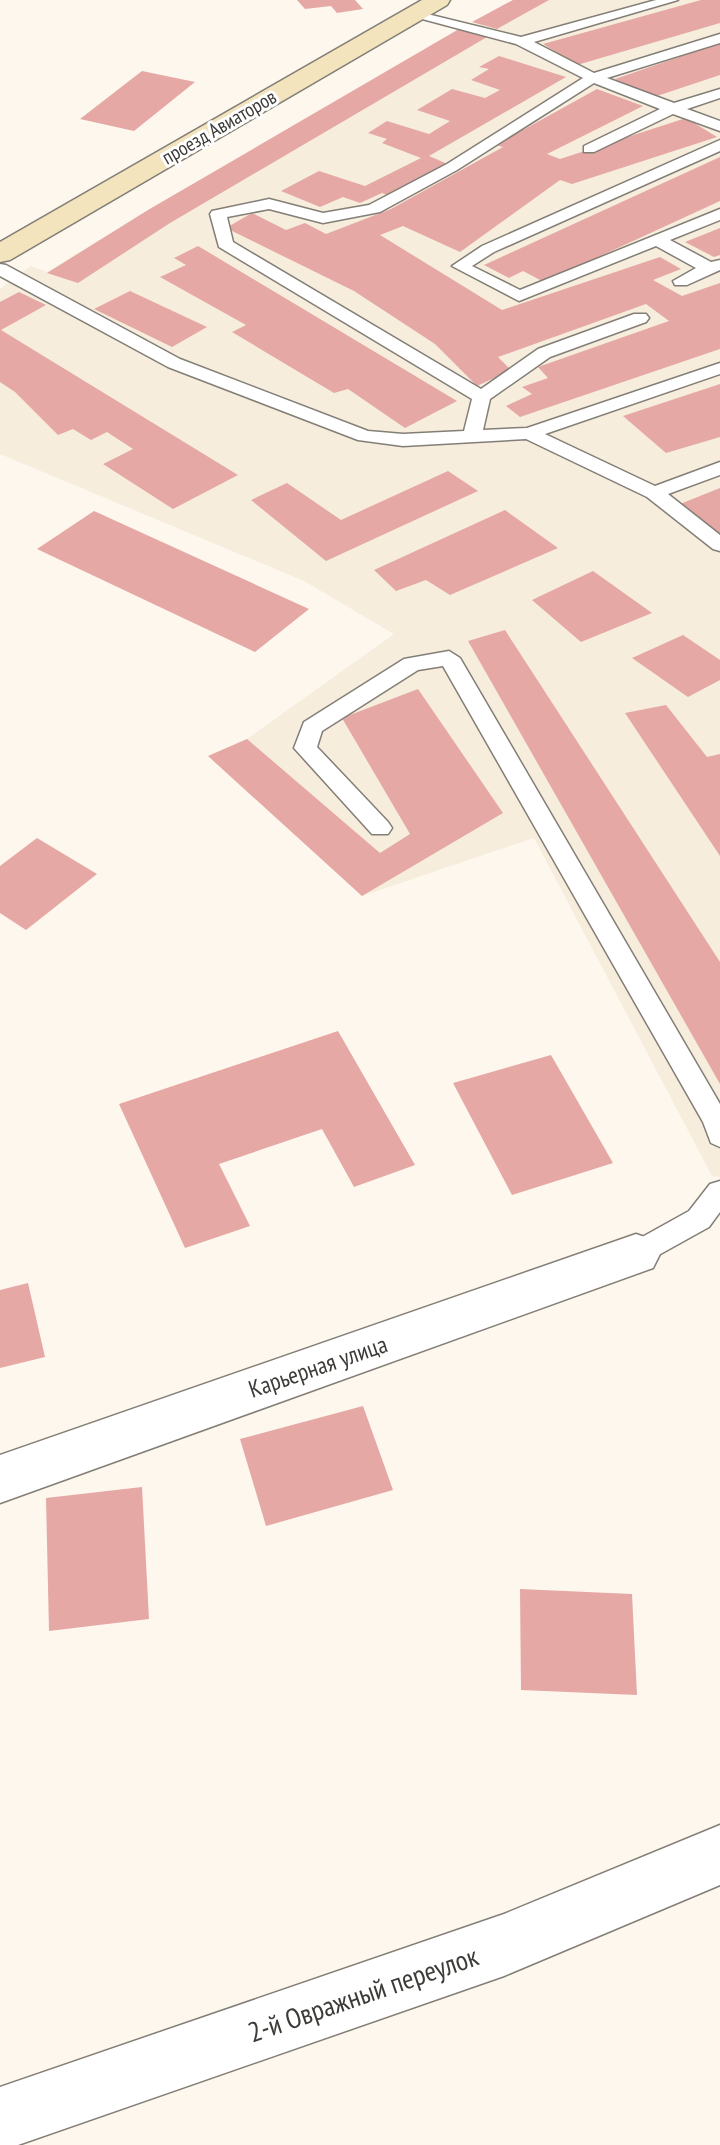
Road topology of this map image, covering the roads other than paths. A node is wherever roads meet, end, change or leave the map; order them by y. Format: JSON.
{"nodes":[{"id":1,"x":439,"y":0,"type":"edge"},
{"id":2,"x":671,"y":0,"type":"edge"},
{"id":3,"x":416,"y":13,"type":"junction"},
{"id":4,"x":720,"y":38,"type":"edge"},
{"id":5,"x":521,"y":41,"type":"junction"},
{"id":6,"x":593,"y":78,"type":"junction"},
{"id":7,"x":720,"y":93,"type":"edge"},
{"id":8,"x":671,"y":109,"type":"junction"},
{"id":9,"x":720,"y":126,"type":"edge"},
{"id":10,"x":720,"y":145,"type":"edge"},
{"id":11,"x":589,"y":149,"type":"dead end"},
{"id":12,"x":720,"y":214,"type":"edge"},
{"id":13,"x":655,"y":239,"type":"junction"},
{"id":14,"x":0,"y":254,"type":"edge"},
{"id":15,"x":715,"y":266,"type":"edge"},
{"id":16,"x":0,"y":269,"type":"edge"},
{"id":17,"x":681,"y":281,"type":"dead end"},
{"id":18,"x":640,"y":318,"type":"dead end"},
{"id":19,"x":720,"y":368,"type":"edge"},
{"id":20,"x":482,"y":397,"type":"junction"},
{"id":21,"x":529,"y":433,"type":"junction"},
{"id":22,"x":472,"y":436,"type":"junction"},
{"id":23,"x":720,"y":468,"type":"edge"},
{"id":24,"x":654,"y":493,"type":"junction"},
{"id":25,"x":720,"y":545,"type":"edge"},
{"id":26,"x":380,"y":828,"type":"dead end"},
{"id":27,"x":720,"y":1136,"type":"edge"},
{"id":28,"x":720,"y":1192,"type":"edge"},
{"id":29,"x":636,"y":1254,"type":"joint"},
{"id":30,"x":0,"y":1479,"type":"edge"},
{"id":31,"x":720,"y":1855,"type":"edge"},
{"id":32,"x":0,"y":2119,"type":"edge"}],
"edges":[{"from":1,"to":3,"type":"street","name":"проезд Авиаторов"},
{"from":2,"to":5,"type":"lane"},
{"from":3,"to":5,"type":"lane"},
{"from":3,"to":14,"type":"street","name":"проезд Авиаторов"},
{"from":4,"to":6,"type":"lane"},
{"from":5,"to":6,"type":"lane"},
{"from":6,"to":8,"type":"lane"},
{"from":6,"to":20,"type":"lane"},
{"from":7,"to":8,"type":"lane"},
{"from":8,"to":9,"type":"lane"},
{"from":8,"to":11,"type":"lane"},
{"from":10,"to":13,"type":"lane"},
{"from":12,"to":13,"type":"lane"},
{"from":13,"to":15,"type":"lane"},
{"from":15,"to":17,"type":"lane"},
{"from":16,"to":22,"type":"lane"},
{"from":18,"to":20,"type":"lane"},
{"from":19,"to":21,"type":"lane"},
{"from":20,"to":22,"type":"lane"},
{"from":21,"to":22,"type":"lane"},
{"from":21,"to":24,"type":"lane"},
{"from":23,"to":24,"type":"lane"},
{"from":24,"to":25,"type":"lane"},
{"from":26,"to":27,"type":"lane"},
{"from":28,"to":29,"type":"lane"},
{"from":29,"to":30,"type":"street","name":"Карьерная улица"},
{"from":31,"to":32,"type":"street","name":"2-й Овражный переулок"}]}
